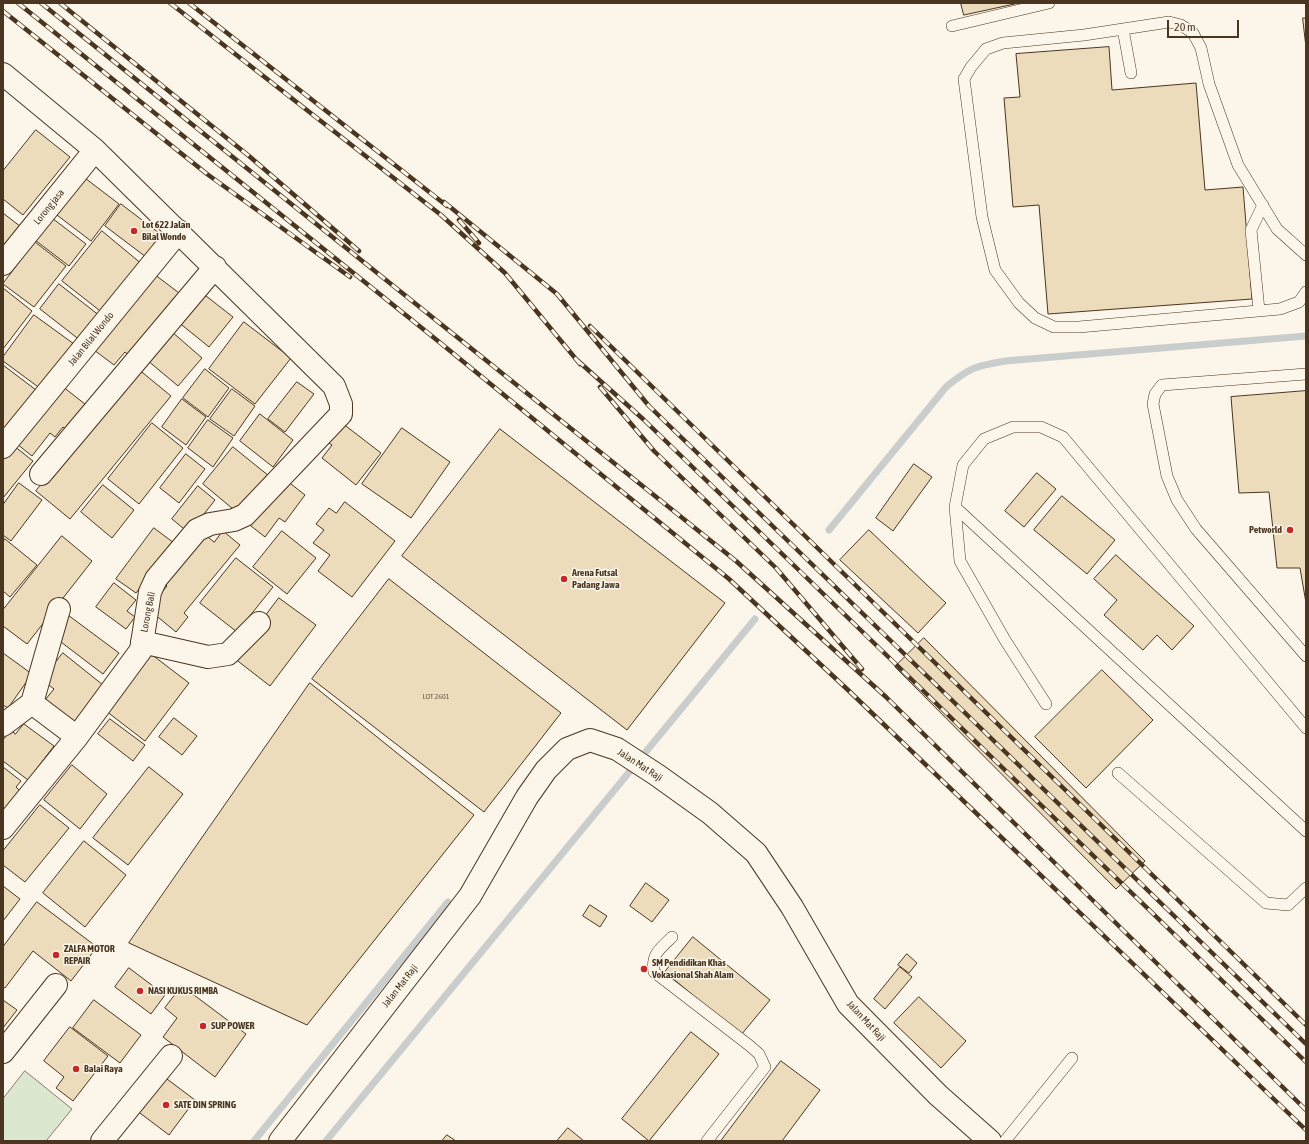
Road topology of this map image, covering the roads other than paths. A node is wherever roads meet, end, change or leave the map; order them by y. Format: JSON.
{"nodes":[{"id":1,"x":1049,"y":3,"type":"edge"},
{"id":2,"x":952,"y":26,"type":"dead end"},
{"id":3,"x":1123,"y":29,"type":"junction"},
{"id":4,"x":1131,"y":73,"type":"dead end"},
{"id":5,"x":3,"y":74,"type":"edge"},
{"id":6,"x":95,"y":150,"type":"junction"},
{"id":7,"x":1263,"y":205,"type":"junction"},
{"id":8,"x":179,"y":231,"type":"junction"},
{"id":9,"x":1306,"y":255,"type":"edge"},
{"id":10,"x":3,"y":264,"type":"edge"},
{"id":11,"x":215,"y":267,"type":"junction"},
{"id":12,"x":1306,"y":292,"type":"edge"},
{"id":13,"x":1259,"y":310,"type":"junction"},
{"id":14,"x":1306,"y":374,"type":"edge"},
{"id":15,"x":3,"y":446,"type":"edge"},
{"id":16,"x":41,"y":474,"type":"dead end"},
{"id":17,"x":955,"y":508,"type":"junction"},
{"id":18,"x":59,"y":609,"type":"dead end"},
{"id":19,"x":259,"y":623,"type":"dead end"},
{"id":20,"x":142,"y":642,"type":"junction"},
{"id":21,"x":1306,"y":656,"type":"edge"},
{"id":22,"x":32,"y":703,"type":"junction"},
{"id":23,"x":1046,"y":704,"type":"dead end"},
{"id":24,"x":3,"y":725,"type":"edge"},
{"id":25,"x":1306,"y":728,"type":"edge"},
{"id":26,"x":77,"y":737,"type":"junction"},
{"id":27,"x":1118,"y":773,"type":"dead end"},
{"id":28,"x":3,"y":828,"type":"edge"},
{"id":29,"x":1306,"y":831,"type":"edge"},
{"id":30,"x":1306,"y":888,"type":"edge"},
{"id":31,"x":672,"y":937,"type":"dead end"},
{"id":32,"x":56,"y":985,"type":"dead end"},
{"id":33,"x":3,"y":1052,"type":"edge"},
{"id":34,"x":171,"y":1056,"type":"dead end"},
{"id":35,"x":1072,"y":1058,"type":"dead end"},
{"id":36,"x":102,"y":1141,"type":"edge"},
{"id":37,"x":280,"y":1141,"type":"edge"},
{"id":38,"x":707,"y":1141,"type":"edge"},
{"id":39,"x":990,"y":1141,"type":"edge"},
{"id":40,"x":1005,"y":1141,"type":"edge"}],
"edges":[{"from":1,"to":2,"type":"lane"},
{"from":3,"to":4,"type":"lane"},
{"from":3,"to":7,"type":"lane"},
{"from":3,"to":13,"type":"lane"},
{"from":5,"to":6,"type":"street"},
{"from":6,"to":8,"type":"street"},
{"from":6,"to":10,"type":"street","name":"Lorong jasa"},
{"from":7,"to":9,"type":"lane"},
{"from":7,"to":13,"type":"lane"},
{"from":8,"to":11,"type":"street"},
{"from":8,"to":15,"type":"street","name":"Jalan Bilal Wondo"},
{"from":11,"to":16,"type":"street"},
{"from":11,"to":20,"type":"street","name":"Lorong Bali"},
{"from":12,"to":13,"type":"lane"},
{"from":14,"to":21,"type":"lane"},
{"from":17,"to":23,"type":"lane"},
{"from":17,"to":25,"type":"lane"},
{"from":17,"to":29,"type":"lane"},
{"from":18,"to":22,"type":"street"},
{"from":19,"to":20,"type":"street"},
{"from":20,"to":26,"type":"street","name":"Lorong Bali"},
{"from":22,"to":24,"type":"street"},
{"from":22,"to":26,"type":"street"},
{"from":26,"to":28,"type":"street","name":"Lorong Bali"},
{"from":27,"to":30,"type":"lane"},
{"from":31,"to":38,"type":"lane"},
{"from":32,"to":33,"type":"street"},
{"from":34,"to":36,"type":"street"},
{"from":35,"to":40,"type":"lane"},
{"from":37,"to":39,"type":"street","name":"Jalan Mat Raji"}]}
